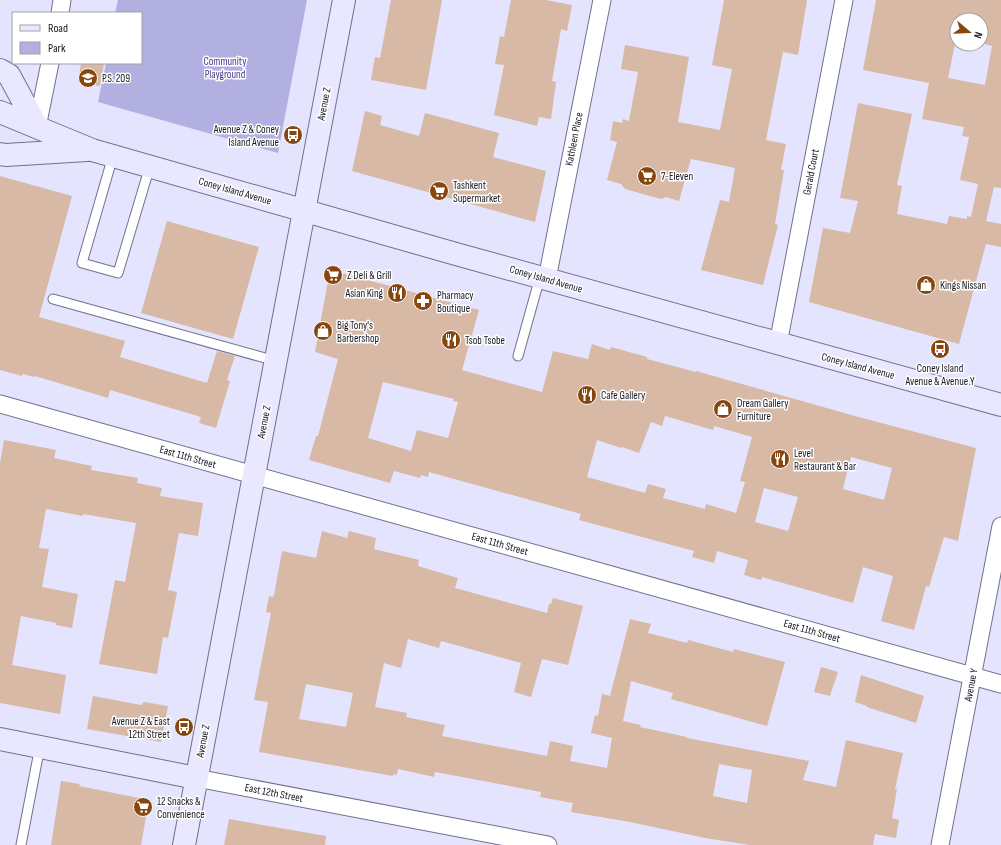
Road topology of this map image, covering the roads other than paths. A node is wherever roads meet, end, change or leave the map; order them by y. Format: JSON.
{"nodes":[{"id":1,"x":62,"y":0,"type":"edge"},
{"id":2,"x":344,"y":0,"type":"edge"},
{"id":3,"x":602,"y":0,"type":"edge"},
{"id":4,"x":844,"y":0,"type":"edge"},
{"id":5,"x":60,"y":12,"type":"edge"},
{"id":6,"x":50,"y":64,"type":"edge"},
{"id":7,"x":0,"y":70,"type":"edge"},
{"id":8,"x":0,"y":112,"type":"edge"},
{"id":9,"x":37,"y":127,"type":"junction"},
{"id":10,"x":92,"y":150,"type":"junction"},
{"id":11,"x":0,"y":154,"type":"edge"},
{"id":12,"x":113,"y":156,"type":"junction"},
{"id":13,"x":150,"y":166,"type":"junction"},
{"id":14,"x":304,"y":210,"type":"junction"},
{"id":15,"x":543,"y":278,"type":"junction"},
{"id":16,"x":53,"y":299,"type":"dead end"},
{"id":17,"x":778,"y":344,"type":"junction"},
{"id":18,"x":518,"y":356,"type":"dead end"},
{"id":19,"x":276,"y":361,"type":"junction"},
{"id":20,"x":0,"y":404,"type":"edge"},
{"id":21,"x":1001,"y":405,"type":"edge"},
{"id":22,"x":254,"y":475,"type":"junction"},
{"id":23,"x":1001,"y":526,"type":"edge"},
{"id":24,"x":973,"y":676,"type":"junction"},
{"id":25,"x":1001,"y":684,"type":"edge"},
{"id":26,"x":0,"y":739,"type":"edge"},
{"id":27,"x":40,"y":746,"type":"junction"},
{"id":28,"x":196,"y":778,"type":"junction"},
{"id":29,"x":21,"y":845,"type":"edge"},
{"id":30,"x":184,"y":845,"type":"edge"},
{"id":31,"x":548,"y":845,"type":"edge"},
{"id":32,"x":940,"y":845,"type":"edge"}],
"edges":[{"from":1,"to":5,"type":"street"},
{"from":2,"to":14,"type":"main road","name":"Avenue Z"},
{"from":3,"to":15,"type":"street","name":"Kathleen Place"},
{"from":4,"to":17,"type":"street","name":"Gerald Court"},
{"from":6,"to":9,"type":"street"},
{"from":7,"to":9,"type":"main road"},
{"from":8,"to":9,"type":"main road","name":"Coney Island Avenue"},
{"from":9,"to":10,"type":"main road","name":"Coney Island Avenue"},
{"from":10,"to":11,"type":"main road","name":"Coney Island Avenue"},
{"from":10,"to":12,"type":"main road","name":"Coney Island Avenue"},
{"from":12,"to":13,"type":"main road","name":"Coney Island Avenue"},
{"from":12,"to":13,"type":"lane"},
{"from":13,"to":14,"type":"main road","name":"Coney Island Avenue"},
{"from":14,"to":15,"type":"main road","name":"Coney Island Avenue"},
{"from":14,"to":19,"type":"main road","name":"Avenue Z"},
{"from":15,"to":17,"type":"main road","name":"Coney Island Avenue"},
{"from":15,"to":18,"type":"lane"},
{"from":16,"to":19,"type":"lane"},
{"from":17,"to":21,"type":"main road","name":"Coney Island Avenue"},
{"from":19,"to":22,"type":"main road","name":"Avenue Z"},
{"from":20,"to":22,"type":"street","name":"East 11th Street"},
{"from":22,"to":24,"type":"street","name":"East 11th Street"},
{"from":22,"to":28,"type":"main road","name":"Avenue Z"},
{"from":23,"to":24,"type":"street","name":"Avenue Y"},
{"from":24,"to":25,"type":"street","name":"East 11th Street"},
{"from":24,"to":32,"type":"street","name":"Avenue Y"},
{"from":26,"to":27,"type":"main road","name":"East 12th Street"},
{"from":27,"to":28,"type":"main road","name":"East 12th Street"},
{"from":27,"to":29,"type":"lane"},
{"from":28,"to":30,"type":"main road","name":"Avenue Z"},
{"from":28,"to":31,"type":"street","name":"East 12th Street"}]}
